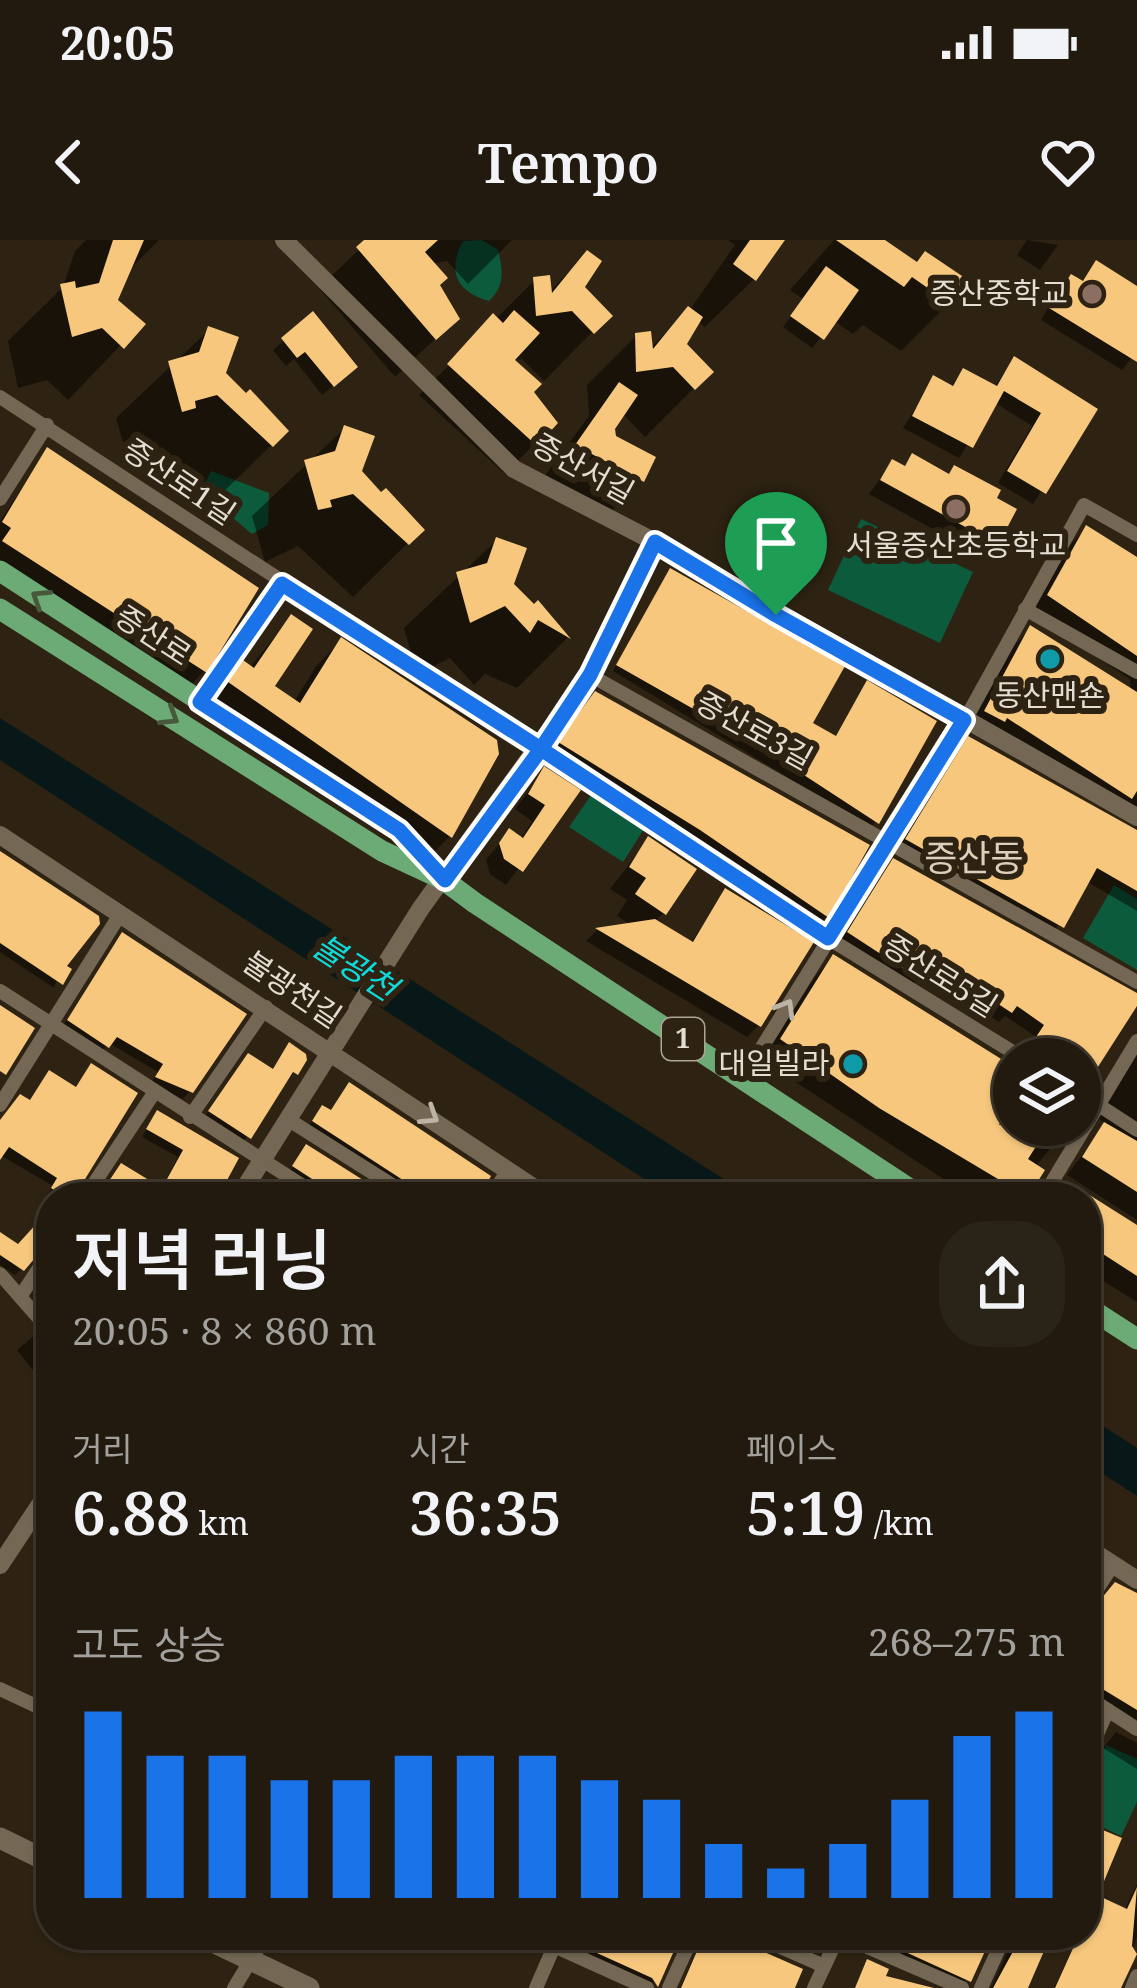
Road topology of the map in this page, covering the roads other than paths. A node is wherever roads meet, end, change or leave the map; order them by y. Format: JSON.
{"nodes":[{"id":1,"x":297,"y":244,"type":"edge"},
{"id":2,"x":0,"y":397,"type":"edge"},
{"id":3,"x":46,"y":425,"type":"junction"},
{"id":4,"x":0,"y":499,"type":"edge"},
{"id":5,"x":1137,"y":535,"type":"edge"},
{"id":6,"x":655,"y":542,"type":"junction"},
{"id":7,"x":0,"y":572,"type":"edge"},
{"id":8,"x":282,"y":584,"type":"junction"},
{"id":9,"x":0,"y":609,"type":"edge"},
{"id":10,"x":1025,"y":609,"type":"junction"},
{"id":11,"x":1137,"y":672,"type":"edge"},
{"id":12,"x":590,"y":675,"type":"junction"},
{"id":13,"x":200,"y":702,"type":"junction"},
{"id":14,"x":964,"y":720,"type":"junction"},
{"id":15,"x":541,"y":749,"type":"junction"},
{"id":16,"x":1137,"y":817,"type":"edge"},
{"id":17,"x":0,"y":835,"type":"edge"},
{"id":18,"x":890,"y":840,"type":"junction"},
{"id":19,"x":445,"y":880,"type":"junction"},
{"id":20,"x":121,"y":914,"type":"junction"},
{"id":21,"x":828,"y":938,"type":"junction"},
{"id":22,"x":1137,"y":982,"type":"edge"},
{"id":23,"x":0,"y":992,"type":"edge"},
{"id":24,"x":266,"y":1007,"type":"junction"},
{"id":25,"x":52,"y":1025,"type":"junction"},
{"id":26,"x":993,"y":1040,"type":"edge"},
{"id":27,"x":1137,"y":1041,"type":"edge"},
{"id":28,"x":332,"y":1053,"type":"junction"},
{"id":29,"x":743,"y":1078,"type":"junction"},
{"id":30,"x":154,"y":1093,"type":"junction"},
{"id":31,"x":1101,"y":1098,"type":"edge"},
{"id":32,"x":0,"y":1105,"type":"edge"},
{"id":33,"x":1101,"y":1107,"type":"edge"},
{"id":34,"x":190,"y":1117,"type":"junction"},
{"id":35,"x":289,"y":1120,"type":"junction"},
{"id":36,"x":1137,"y":1130,"type":"edge"},
{"id":37,"x":1073,"y":1146,"type":"edge"},
{"id":38,"x":263,"y":1160,"type":"junction"},
{"id":39,"x":508,"y":1169,"type":"junction"},
{"id":40,"x":96,"y":1182,"type":"edge"},
{"id":41,"x":249,"y":1182,"type":"edge"},
{"id":42,"x":297,"y":1182,"type":"edge"},
{"id":43,"x":387,"y":1182,"type":"edge"},
{"id":44,"x":500,"y":1182,"type":"edge"},
{"id":45,"x":527,"y":1182,"type":"edge"},
{"id":46,"x":899,"y":1182,"type":"edge"},
{"id":47,"x":1052,"y":1182,"type":"edge"},
{"id":48,"x":36,"y":1273,"type":"edge"},
{"id":49,"x":0,"y":1274,"type":"edge"},
{"id":50,"x":20,"y":1297,"type":"junction"},
{"id":51,"x":36,"y":1315,"type":"edge"},
{"id":52,"x":1101,"y":1316,"type":"edge"},
{"id":53,"x":1137,"y":1339,"type":"edge"},
{"id":54,"x":36,"y":1510,"type":"edge"},
{"id":55,"x":1101,"y":1557,"type":"edge"},
{"id":56,"x":0,"y":1564,"type":"edge"},
{"id":57,"x":1113,"y":1565,"type":"junction"},
{"id":58,"x":1137,"y":1580,"type":"edge"},
{"id":59,"x":1101,"y":1583,"type":"edge"},
{"id":60,"x":0,"y":1689,"type":"edge"},
{"id":61,"x":36,"y":1706,"type":"edge"},
{"id":62,"x":1101,"y":1706,"type":"edge"},
{"id":63,"x":1108,"y":1710,"type":"junction"},
{"id":64,"x":1101,"y":1726,"type":"edge"},
{"id":65,"x":1137,"y":1729,"type":"edge"},
{"id":66,"x":0,"y":1838,"type":"edge"},
{"id":67,"x":36,"y":1856,"type":"edge"},
{"id":68,"x":228,"y":1950,"type":"edge"},
{"id":69,"x":255,"y":1950,"type":"edge"},
{"id":70,"x":552,"y":1950,"type":"edge"},
{"id":71,"x":573,"y":1950,"type":"edge"},
{"id":72,"x":686,"y":1950,"type":"edge"},
{"id":73,"x":787,"y":1950,"type":"edge"},
{"id":74,"x":832,"y":1950,"type":"edge"},
{"id":75,"x":875,"y":1950,"type":"edge"},
{"id":76,"x":998,"y":1950,"type":"edge"},
{"id":77,"x":248,"y":1960,"type":"junction"},
{"id":78,"x":824,"y":1966,"type":"junction"},
{"id":79,"x":1137,"y":1976,"type":"edge"},
{"id":80,"x":234,"y":1988,"type":"edge"},
{"id":81,"x":309,"y":1988,"type":"edge"},
{"id":82,"x":536,"y":1988,"type":"edge"},
{"id":83,"x":647,"y":1988,"type":"edge"},
{"id":84,"x":669,"y":1988,"type":"edge"},
{"id":85,"x":814,"y":1988,"type":"edge"},
{"id":86,"x":962,"y":1988,"type":"edge"},
{"id":87,"x":981,"y":1988,"type":"edge"},
{"id":88,"x":1132,"y":1988,"type":"edge"}],
"edges":[{"from":1,"to":6,"type":"street","name":"증산서길"},
{"from":2,"to":3,"type":"street","name":"증산로1길"},
{"from":3,"to":4,"type":"street"},
{"from":3,"to":8,"type":"street","name":"증산로1길"},
{"from":5,"to":10,"type":"street"},
{"from":6,"to":12,"type":"street"},
{"from":6,"to":14,"type":"street","name":"증산서길"},
{"from":13,"to":7,"type":"main road","name":"증산로","number":"1","one_way":true},
{"from":8,"to":13,"type":"street"},
{"from":8,"to":15,"type":"street"},
{"from":9,"to":19,"type":"main road","name":"증산로","number":"1","one_way":true},
{"from":10,"to":11,"type":"street"},
{"from":10,"to":14,"type":"street"},
{"from":12,"to":15,"type":"street"},
{"from":12,"to":18,"type":"street","name":"증산로3길"},
{"from":13,"to":19,"type":"main road","name":"증산로","number":"1"},
{"from":14,"to":16,"type":"street","name":"증산서길"},
{"from":14,"to":18,"type":"street"},
{"from":15,"to":19,"type":"street"},
{"from":15,"to":21,"type":"street"},
{"from":17,"to":20,"type":"street","name":"불광천길"},
{"from":18,"to":21,"type":"street"},
{"from":18,"to":22,"type":"street"},
{"from":19,"to":28,"type":"street"},
{"from":19,"to":29,"type":"main road","name":"증산로","number":"1"},
{"from":20,"to":24,"type":"street","name":"불광천길"},
{"from":20,"to":25,"type":"street"},
{"from":21,"to":26,"type":"street","name":"증산로5길"},
{"from":29,"to":21,"type":"street","one_way":true},
{"from":23,"to":25,"type":"street"},
{"from":24,"to":28,"type":"street","name":"불광천길"},
{"from":24,"to":34,"type":"street"},
{"from":25,"to":30,"type":"street"},
{"from":25,"to":32,"type":"street"},
{"from":27,"to":31,"type":"street"},
{"from":28,"to":35,"type":"street"},
{"from":28,"to":39,"type":"street","name":"불광천길","one_way":true},
{"from":29,"to":46,"type":"main road","name":"증산로","number":"1"},
{"from":30,"to":34,"type":"street"},
{"from":30,"to":40,"type":"street"},
{"from":33,"to":36,"type":"street"},
{"from":34,"to":38,"type":"street"},
{"from":35,"to":38,"type":"street"},
{"from":35,"to":43,"type":"street"},
{"from":37,"to":47,"type":"street"},
{"from":38,"to":41,"type":"street"},
{"from":38,"to":42,"type":"street"},
{"from":39,"to":44,"type":"street"},
{"from":39,"to":45,"type":"street","name":"불광천길"},
{"from":48,"to":50,"type":"street"},
{"from":49,"to":50,"type":"street"},
{"from":50,"to":51,"type":"street"},
{"from":52,"to":53,"type":"main road"},
{"from":54,"to":56,"type":"street"},
{"from":55,"to":57,"type":"street"},
{"from":57,"to":58,"type":"street"},
{"from":57,"to":59,"type":"street"},
{"from":60,"to":61,"type":"street"},
{"from":62,"to":63,"type":"street"},
{"from":63,"to":64,"type":"street"},
{"from":63,"to":65,"type":"street"},
{"from":66,"to":67,"type":"main road"},
{"from":68,"to":77,"type":"main road"},
{"from":69,"to":77,"type":"street"},
{"from":70,"to":82,"type":"street"},
{"from":71,"to":83,"type":"street"},
{"from":72,"to":84,"type":"street"},
{"from":73,"to":78,"type":"street"},
{"from":74,"to":78,"type":"street"},
{"from":75,"to":86,"type":"street"},
{"from":76,"to":87,"type":"street"},
{"from":77,"to":80,"type":"street"},
{"from":77,"to":81,"type":"main road"},
{"from":78,"to":85,"type":"street"},
{"from":79,"to":88,"type":"street"}]}
